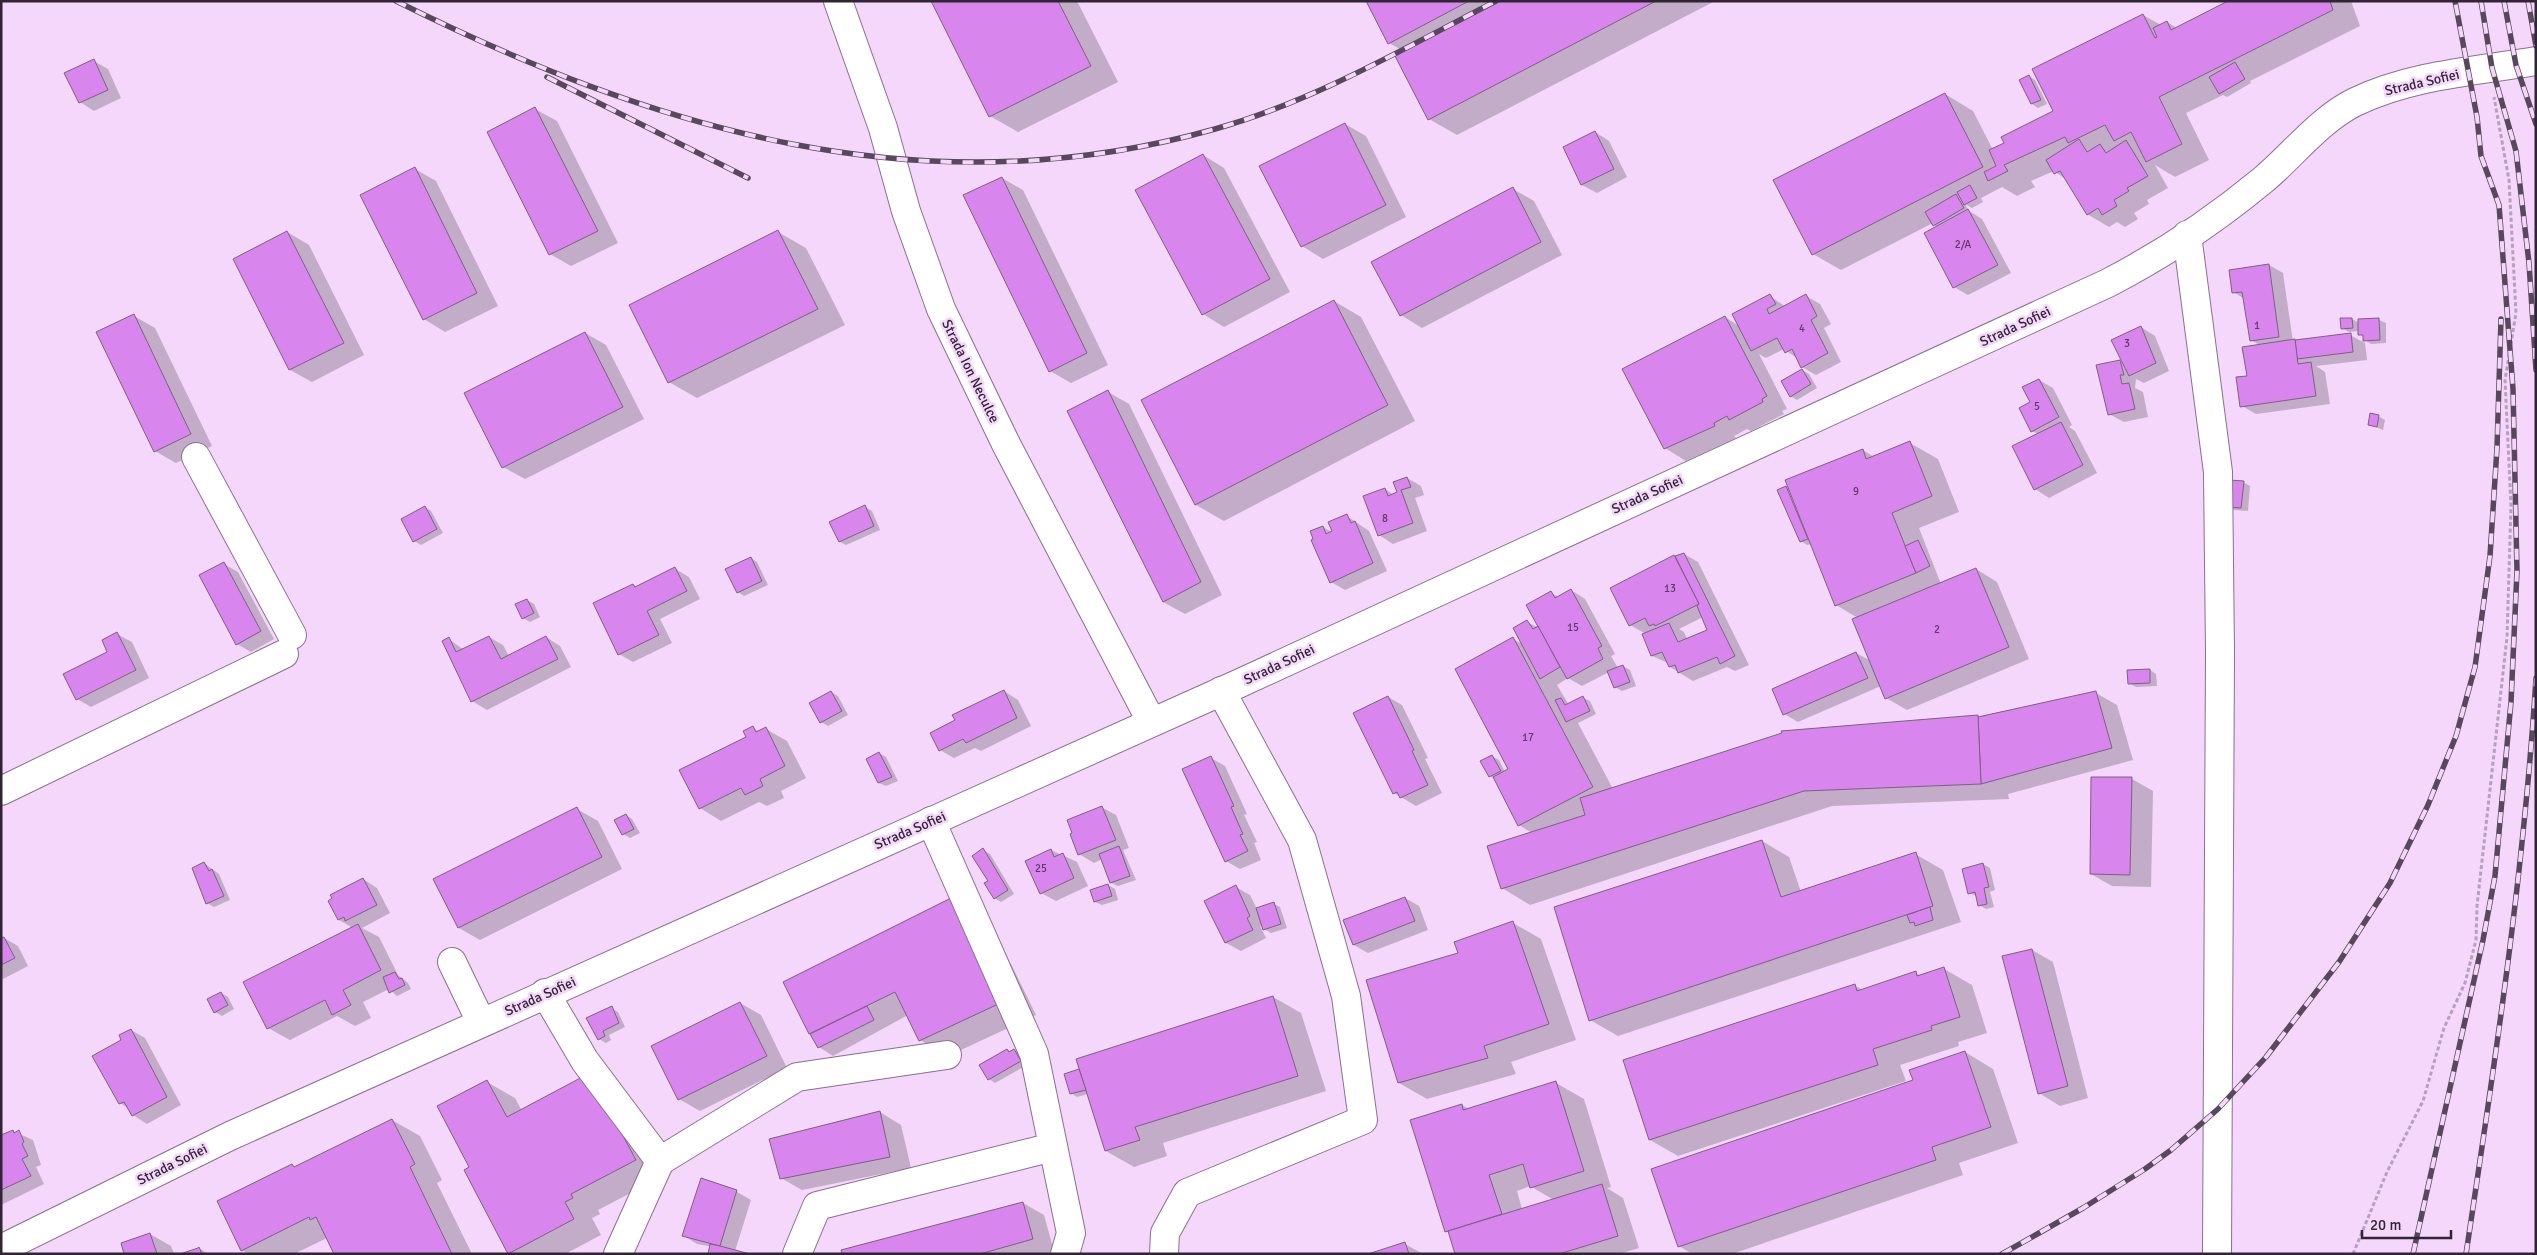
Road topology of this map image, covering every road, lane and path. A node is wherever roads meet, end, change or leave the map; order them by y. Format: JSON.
{"nodes":[{"id":1,"x":838,"y":1,"type":"edge"},
{"id":2,"x":2536,"y":61,"type":"edge"},
{"id":3,"x":2494,"y":95,"type":"dead end"},
{"id":4,"x":2188,"y":235,"type":"junction"},
{"id":5,"x":196,"y":457,"type":"dead end"},
{"id":6,"x":1221,"y":691,"type":"junction"},
{"id":7,"x":1151,"y":722,"type":"junction"},
{"id":8,"x":1,"y":791,"type":"edge"},
{"id":9,"x":931,"y":821,"type":"junction"},
{"id":10,"x":452,"y":962,"type":"dead end"},
{"id":11,"x":545,"y":993,"type":"junction"},
{"id":12,"x":481,"y":1022,"type":"junction"},
{"id":13,"x":947,"y":1054,"type":"dead end"},
{"id":14,"x":1053,"y":1147,"type":"junction"},
{"id":15,"x":660,"y":1161,"type":"junction"},
{"id":16,"x":1,"y":1249,"type":"edge"},
{"id":17,"x":2354,"y":1252,"type":"edge"},
{"id":18,"x":618,"y":1254,"type":"edge"},
{"id":19,"x":797,"y":1254,"type":"edge"},
{"id":20,"x":1065,"y":1254,"type":"edge"},
{"id":21,"x":1164,"y":1254,"type":"edge"},
{"id":22,"x":2217,"y":1254,"type":"edge"}],
"edges":[{"from":1,"to":7,"type":"street","name":"Strada Ion Neculce"},
{"from":2,"to":4,"type":"street","name":"Strada Sofiei"},
{"from":3,"to":17,"type":"path"},
{"from":4,"to":6,"type":"street","name":"Strada Sofiei"},
{"from":4,"to":22,"type":"street"},
{"from":5,"to":8,"type":"street"},
{"from":6,"to":7,"type":"street","name":"Strada Sofiei"},
{"from":6,"to":21,"type":"street"},
{"from":7,"to":9,"type":"street","name":"Strada Sofiei"},
{"from":9,"to":11,"type":"street","name":"Strada Sofiei"},
{"from":9,"to":14,"type":"street"},
{"from":10,"to":12,"type":"street"},
{"from":11,"to":12,"type":"street","name":"Strada Sofiei"},
{"from":11,"to":15,"type":"street"},
{"from":12,"to":16,"type":"street","name":"Strada Sofiei"},
{"from":13,"to":15,"type":"street"},
{"from":14,"to":19,"type":"street"},
{"from":14,"to":20,"type":"street"},
{"from":15,"to":18,"type":"street"}]}
